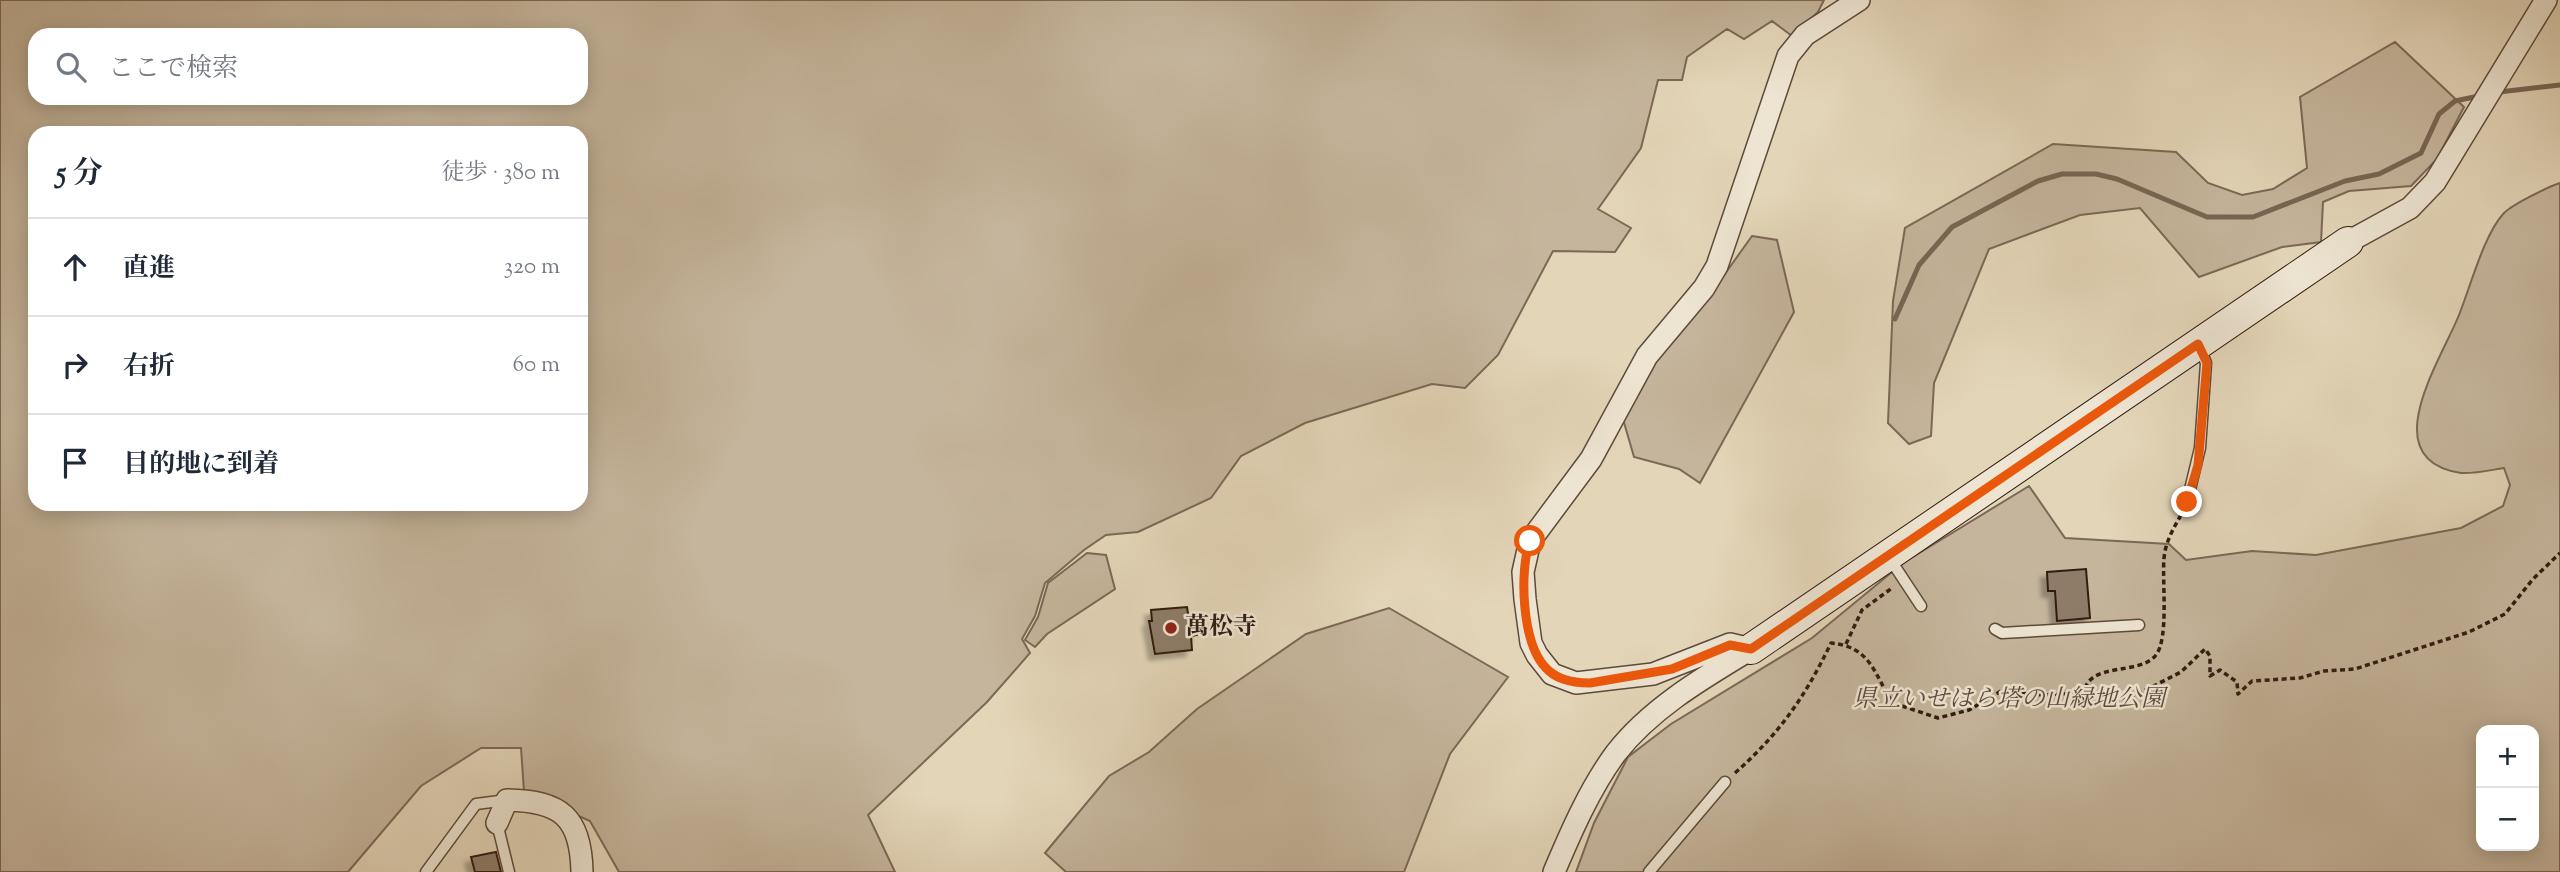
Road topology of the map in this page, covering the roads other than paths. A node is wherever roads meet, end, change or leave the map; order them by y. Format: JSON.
{"nodes":[{"id":1,"x":1859,"y":0,"type":"edge"},
{"id":2,"x":2546,"y":0,"type":"edge"},
{"id":3,"x":2348,"y":242,"type":"joint"},
{"id":4,"x":2198,"y":344,"type":"junction"},
{"id":5,"x":2187,"y":502,"type":"road end"},
{"id":6,"x":1887,"y":554,"type":"junction"},
{"id":7,"x":1922,"y":606,"type":"dead end"},
{"id":8,"x":2138,"y":625,"type":"dead end"},
{"id":9,"x":1995,"y":629,"type":"dead end"},
{"id":10,"x":1751,"y":649,"type":"junction"},
{"id":11,"x":1725,"y":782,"type":"road end"},
{"id":12,"x":506,"y":800,"type":"junction"},
{"id":13,"x":497,"y":823,"type":"joint"},
{"id":14,"x":426,"y":872,"type":"edge"},
{"id":15,"x":509,"y":872,"type":"edge"},
{"id":16,"x":582,"y":872,"type":"edge"},
{"id":17,"x":1554,"y":872,"type":"edge"},
{"id":18,"x":1649,"y":872,"type":"edge"}],
"edges":[{"from":1,"to":10,"type":"street"},
{"from":2,"to":3,"type":"street"},
{"from":3,"to":4,"type":"street"},
{"from":4,"to":5,"type":"lane"},
{"from":4,"to":6,"type":"street"},
{"from":6,"to":7,"type":"lane"},
{"from":6,"to":10,"type":"street"},
{"from":8,"to":9,"type":"lane"},
{"from":10,"to":17,"type":"street"},
{"from":11,"to":18,"type":"lane"},
{"from":12,"to":13,"type":"street"},
{"from":12,"to":14,"type":"lane"},
{"from":12,"to":16,"type":"street"},
{"from":13,"to":15,"type":"lane"}]}
